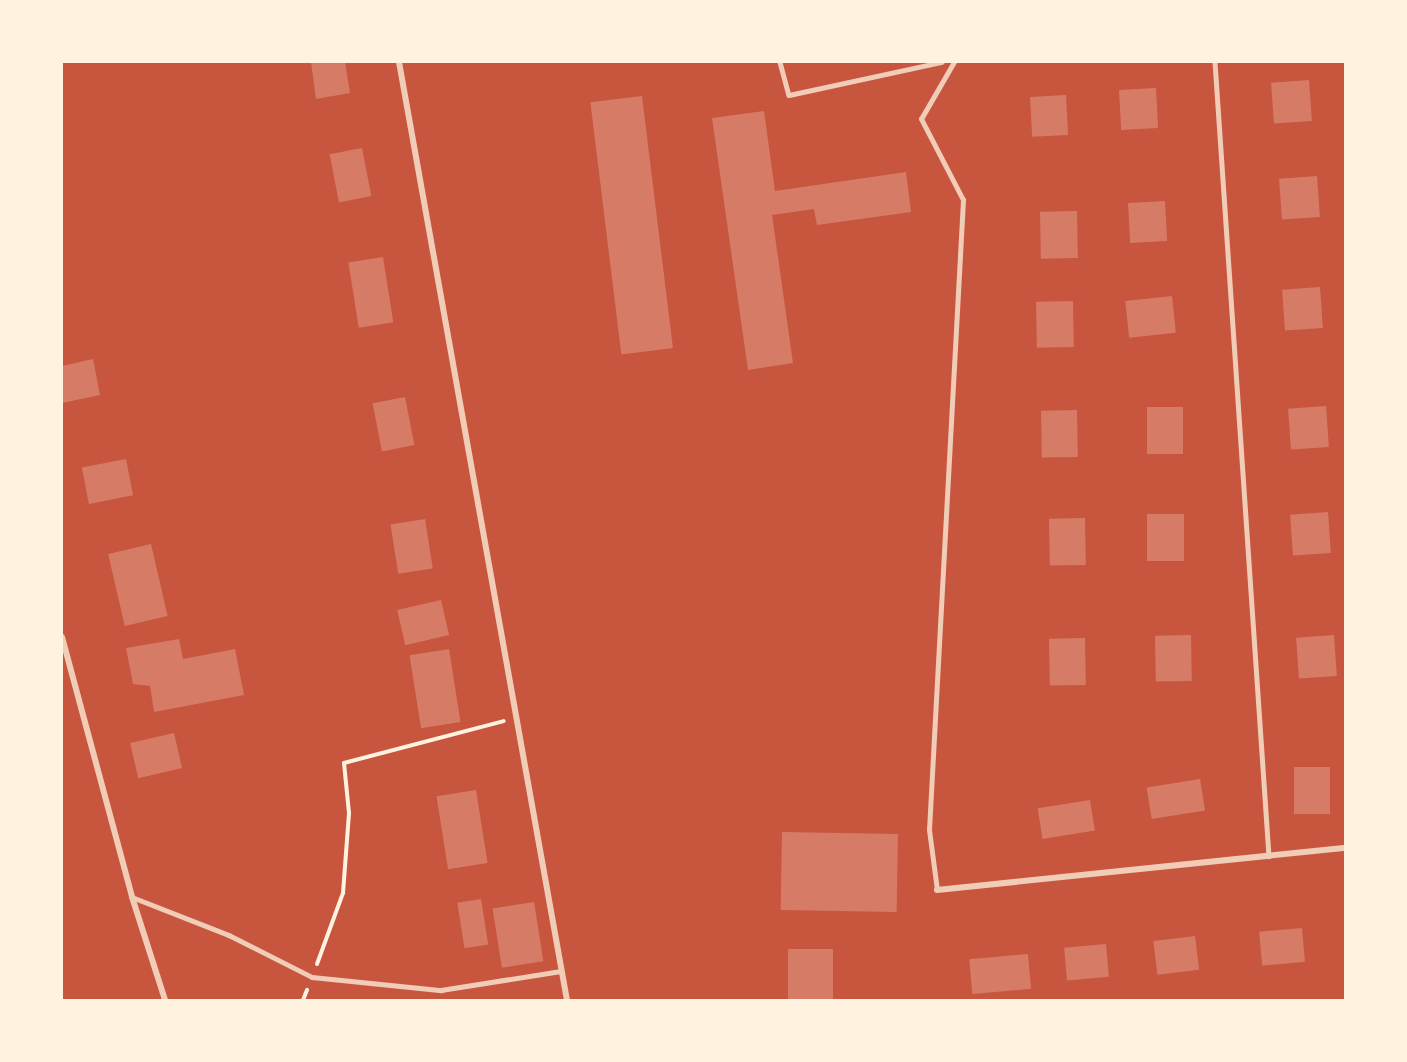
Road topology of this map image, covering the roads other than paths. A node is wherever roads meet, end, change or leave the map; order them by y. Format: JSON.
{"nodes":[{"id":1,"x":399,"y":62,"type":"edge"},
{"id":2,"x":780,"y":62,"type":"edge"},
{"id":3,"x":941,"y":62,"type":"edge"},
{"id":4,"x":954,"y":62,"type":"edge"},
{"id":5,"x":1215,"y":62,"type":"edge"},
{"id":6,"x":62,"y":637,"type":"edge"},
{"id":7,"x":1346,"y":848,"type":"edge"},
{"id":8,"x":1269,"y":856,"type":"junction"},
{"id":9,"x":937,"y":890,"type":"joint"},
{"id":10,"x":132,"y":897,"type":"junction"},
{"id":11,"x":561,"y":970,"type":"junction"},
{"id":12,"x":165,"y":1000,"type":"edge"},
{"id":13,"x":567,"y":1000,"type":"edge"}],
"edges":[{"from":1,"to":11,"type":"street"},
{"from":2,"to":3,"type":"lane"},
{"from":4,"to":9,"type":"lane"},
{"from":5,"to":8,"type":"lane"},
{"from":6,"to":10,"type":"street"},
{"from":7,"to":8,"type":"street"},
{"from":8,"to":9,"type":"street"},
{"from":10,"to":11,"type":"lane"},
{"from":10,"to":12,"type":"street"},
{"from":11,"to":13,"type":"street"}]}
